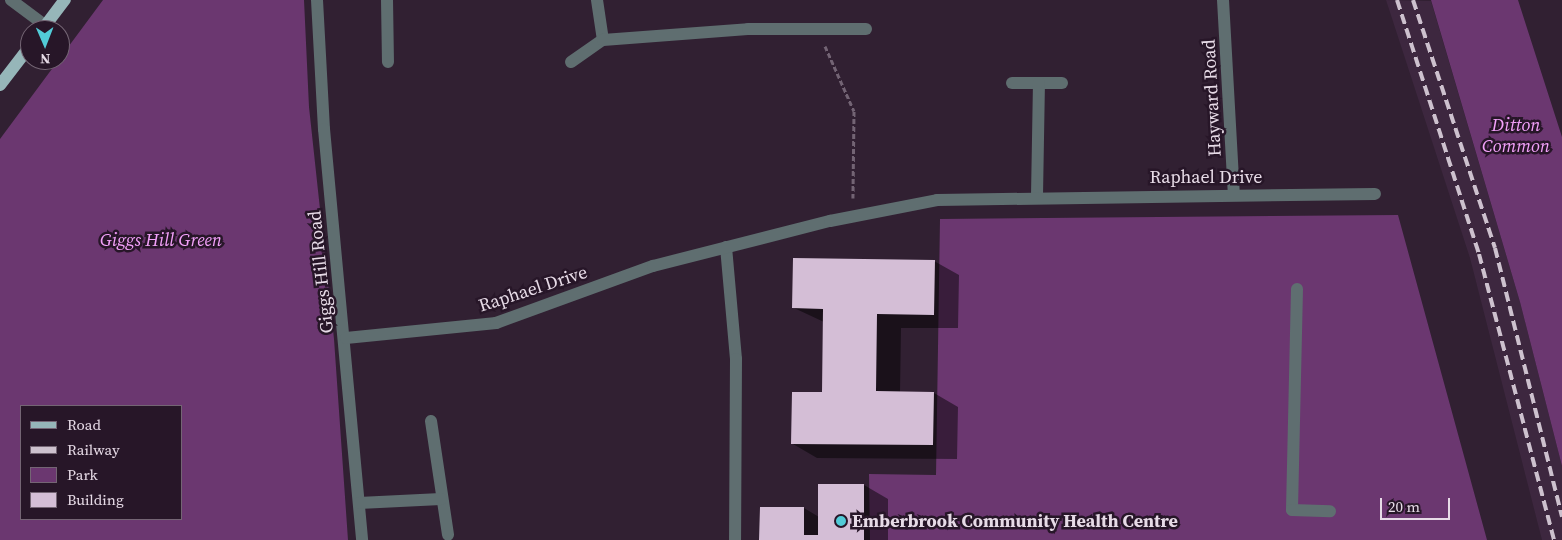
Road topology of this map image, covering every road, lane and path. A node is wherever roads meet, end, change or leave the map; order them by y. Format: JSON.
{"nodes":[{"id":1,"x":11,"y":0,"type":"edge"},
{"id":2,"x":65,"y":0,"type":"edge"},
{"id":3,"x":317,"y":0,"type":"edge"},
{"id":4,"x":387,"y":0,"type":"edge"},
{"id":5,"x":597,"y":0,"type":"edge"},
{"id":6,"x":1223,"y":0,"type":"edge"},
{"id":7,"x":35,"y":20,"type":"edge"},
{"id":8,"x":50,"y":20,"type":"edge"},
{"id":9,"x":815,"y":29,"type":"junction"},
{"id":10,"x":866,"y":29,"type":"dead end"},
{"id":11,"x":603,"y":40,"type":"junction"},
{"id":12,"x":20,"y":59,"type":"edge"},
{"id":13,"x":388,"y":62,"type":"dead end"},
{"id":14,"x":571,"y":62,"type":"dead end"},
{"id":15,"x":1012,"y":83,"type":"dead end"},
{"id":16,"x":1039,"y":83,"type":"junction"},
{"id":17,"x":1062,"y":83,"type":"dead end"},
{"id":18,"x":0,"y":85,"type":"edge"},
{"id":19,"x":1234,"y":194,"type":"junction"},
{"id":20,"x":1375,"y":194,"type":"dead end"},
{"id":21,"x":1037,"y":196,"type":"junction"},
{"id":22,"x":859,"y":215,"type":"junction"},
{"id":23,"x":726,"y":247,"type":"junction"},
{"id":24,"x":1297,"y":289,"type":"dead end"},
{"id":25,"x":346,"y":338,"type":"junction"},
{"id":26,"x":431,"y":421,"type":"dead end"},
{"id":27,"x":441,"y":499,"type":"junction"},
{"id":28,"x":360,"y":503,"type":"junction"},
{"id":29,"x":1330,"y":511,"type":"dead end"},
{"id":30,"x":448,"y":535,"type":"dead end"},
{"id":31,"x":362,"y":540,"type":"edge"},
{"id":32,"x":735,"y":540,"type":"edge"}],
"edges":[{"from":1,"to":7,"type":"street"},
{"from":2,"to":8,"type":"main road"},
{"from":3,"to":25,"type":"street","name":"Giggs Hill Road"},
{"from":4,"to":13,"type":"street"},
{"from":5,"to":11,"type":"street"},
{"from":6,"to":19,"type":"street","name":"Hayward Road"},
{"from":9,"to":10,"type":"street"},
{"from":9,"to":11,"type":"street"},
{"from":9,"to":22,"type":"path"},
{"from":11,"to":14,"type":"street"},
{"from":12,"to":18,"type":"main road"},
{"from":15,"to":16,"type":"street"},
{"from":16,"to":17,"type":"street"},
{"from":16,"to":21,"type":"street"},
{"from":19,"to":20,"type":"street","name":"Raphael Drive"},
{"from":19,"to":21,"type":"street","name":"Raphael Drive"},
{"from":21,"to":22,"type":"street","name":"Raphael Drive"},
{"from":22,"to":23,"type":"street","name":"Raphael Drive"},
{"from":23,"to":25,"type":"street","name":"Raphael Drive"},
{"from":23,"to":32,"type":"street"},
{"from":24,"to":29,"type":"street"},
{"from":25,"to":28,"type":"street","name":"Giggs Hill Road"},
{"from":26,"to":27,"type":"street"},
{"from":27,"to":28,"type":"street"},
{"from":27,"to":30,"type":"street"},
{"from":28,"to":31,"type":"street","name":"Giggs Hill Road"}]}
